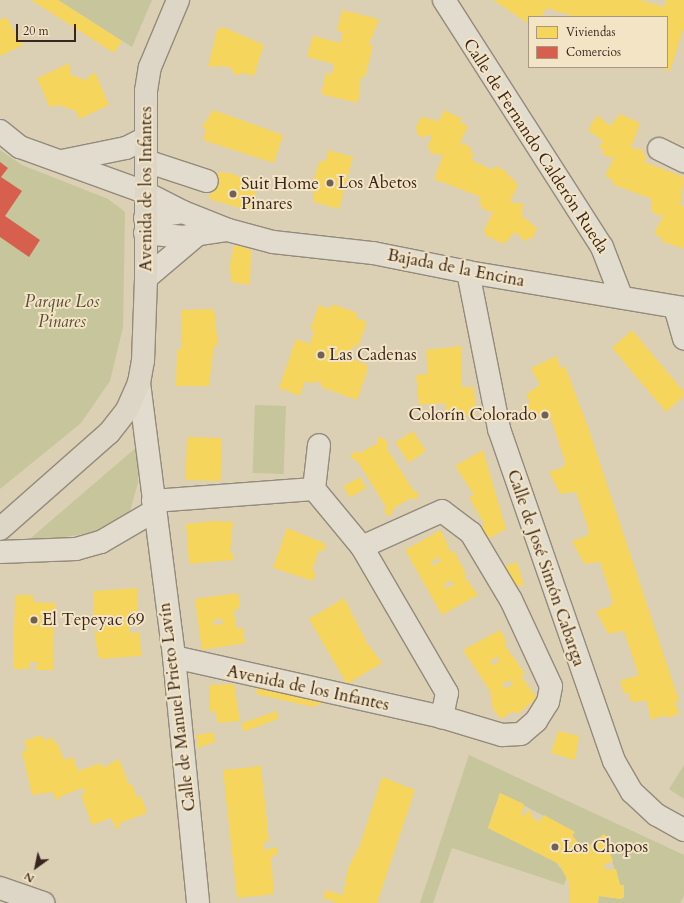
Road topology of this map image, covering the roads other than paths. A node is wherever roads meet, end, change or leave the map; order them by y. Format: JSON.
{"nodes":[{"id":1,"x":178,"y":0,"type":"edge"},
{"id":2,"x":444,"y":0,"type":"edge"},
{"id":3,"x":0,"y":131,"type":"edge"},
{"id":4,"x":146,"y":138,"type":"junction"},
{"id":5,"x":659,"y":149,"type":"dead end"},
{"id":6,"x":684,"y":160,"type":"edge"},
{"id":7,"x":62,"y":161,"type":"junction"},
{"id":8,"x":146,"y":161,"type":"junction"},
{"id":9,"x":207,"y":181,"type":"dead end"},
{"id":10,"x":144,"y":192,"type":"junction"},
{"id":11,"x":183,"y":212,"type":"junction"},
{"id":12,"x":145,"y":226,"type":"junction"},
{"id":13,"x":228,"y":230,"type":"junction"},
{"id":14,"x":198,"y":234,"type":"junction"},
{"id":15,"x":468,"y":272,"type":"junction"},
{"id":16,"x":146,"y":278,"type":"junction"},
{"id":17,"x":621,"y":296,"type":"junction"},
{"id":18,"x":679,"y":307,"type":"edge"},
{"id":19,"x":684,"y":339,"type":"edge"},
{"id":20,"x":139,"y":384,"type":"junction"},
{"id":21,"x":319,"y":445,"type":"dead end"},
{"id":22,"x":314,"y":489,"type":"junction"},
{"id":23,"x":153,"y":506,"type":"junction"},
{"id":24,"x":0,"y":529,"type":"edge"},
{"id":25,"x":362,"y":547,"type":"junction"},
{"id":26,"x":0,"y":552,"type":"edge"},
{"id":27,"x":174,"y":657,"type":"junction"},
{"id":28,"x":442,"y":717,"type":"junction"},
{"id":29,"x":684,"y":830,"type":"edge"},
{"id":30,"x":0,"y":888,"type":"edge"},
{"id":31,"x":43,"y":903,"type":"edge"},
{"id":32,"x":198,"y":903,"type":"edge"}],
"edges":[{"from":1,"to":4,"type":"main road","name":"Avenida de los Infantes"},
{"from":2,"to":17,"type":"street","name":"Calle de Fernando Calderón Rueda"},
{"from":3,"to":7,"type":"street","name":"Bajada de la Encina"},
{"from":4,"to":7,"type":"street"},
{"from":4,"to":8,"type":"main road","name":"Avenida de los Infantes"},
{"from":5,"to":6,"type":"street"},
{"from":7,"to":10,"type":"street","name":"Bajada de la Encina"},
{"from":8,"to":9,"type":"street"},
{"from":8,"to":10,"type":"main road","name":"Avenida de los Infantes"},
{"from":10,"to":11,"type":"street","name":"Bajada de la Encina"},
{"from":10,"to":12,"type":"main road","name":"Avenida de los Infantes"},
{"from":11,"to":12,"type":"street"},
{"from":11,"to":13,"type":"street","name":"Bajada de la Encina"},
{"from":12,"to":14,"type":"street","name":"Bajada de la Encina"},
{"from":12,"to":16,"type":"main road","name":"Avenida de los Infantes"},
{"from":13,"to":14,"type":"street","name":"Bajada de la Encina"},
{"from":13,"to":15,"type":"street","name":"Bajada de la Encina"},
{"from":14,"to":16,"type":"street"},
{"from":15,"to":17,"type":"street","name":"Bajada de la Encina"},
{"from":15,"to":29,"type":"street","name":"Calle de José Simón Cabarga"},
{"from":16,"to":20,"type":"main road","name":"Avenida de los Infantes"},
{"from":17,"to":18,"type":"street","name":"Bajada de la Encina"},
{"from":18,"to":19,"type":"street"},
{"from":20,"to":23,"type":"street","name":"Avenida de los Infantes"},
{"from":20,"to":24,"type":"main road","name":"Avenida de los Infantes"},
{"from":21,"to":22,"type":"street"},
{"from":22,"to":23,"type":"street"},
{"from":22,"to":25,"type":"street"},
{"from":23,"to":26,"type":"street"},
{"from":23,"to":27,"type":"street","name":"Calle de Manuel Prieto Lavín"},
{"from":25,"to":28,"type":"street"},
{"from":25,"to":28,"type":"street","name":"Avenida de los Infantes"},
{"from":27,"to":28,"type":"street","name":"Avenida de los Infantes"},
{"from":27,"to":32,"type":"street","name":"Calle de Manuel Prieto Lavín"},
{"from":30,"to":31,"type":"main road"}]}
